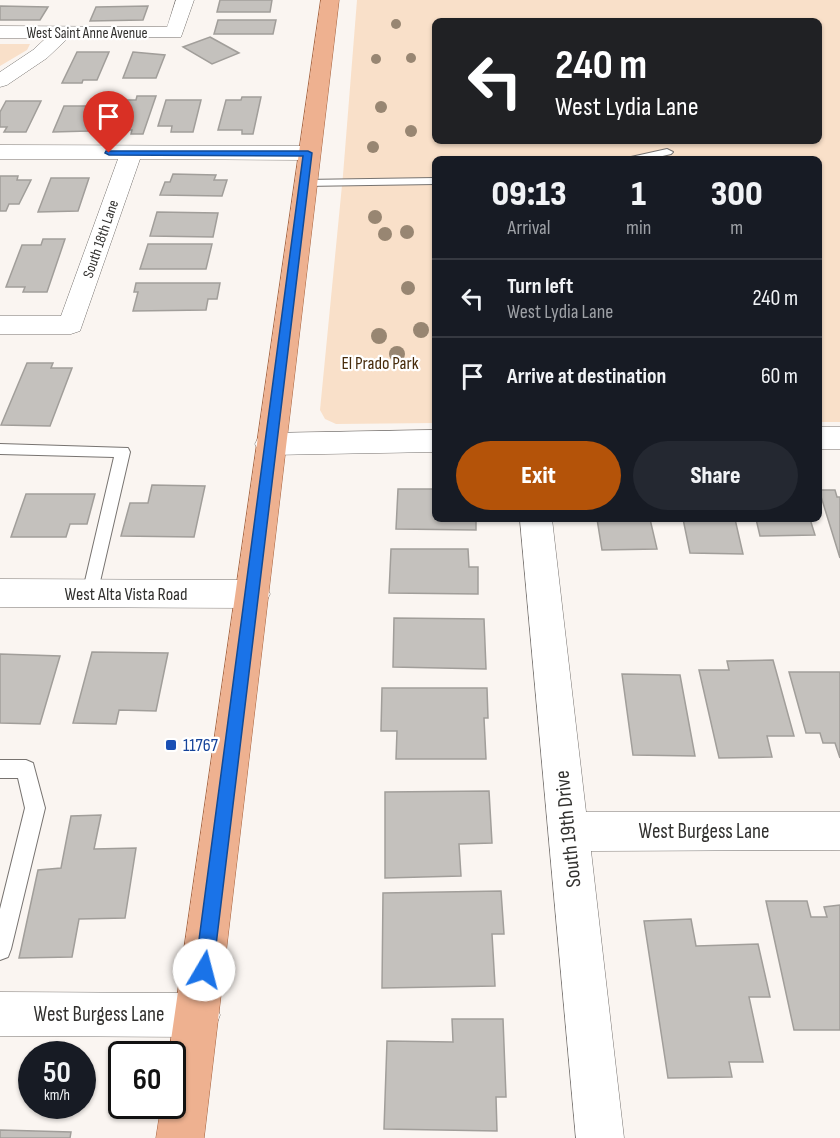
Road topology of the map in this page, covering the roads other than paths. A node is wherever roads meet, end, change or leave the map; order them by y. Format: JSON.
{"nodes":[{"id":1,"x":185,"y":0,"type":"edge"},
{"id":2,"x":330,"y":0,"type":"edge"},
{"id":3,"x":0,"y":33,"type":"edge"},
{"id":4,"x":62,"y":33,"type":"junction"},
{"id":5,"x":0,"y":81,"type":"edge"},
{"id":6,"x":667,"y":152,"type":"dead end"},
{"id":7,"x":0,"y":153,"type":"edge"},
{"id":8,"x":131,"y":153,"type":"junction"},
{"id":9,"x":649,"y":156,"type":"edge"},
{"id":10,"x":306,"y":168,"type":"junction"},
{"id":11,"x":432,"y":181,"type":"edge"},
{"id":12,"x":0,"y":325,"type":"edge"},
{"id":13,"x":822,"y":438,"type":"edge"},
{"id":14,"x":840,"y":438,"type":"edge"},
{"id":15,"x":432,"y":441,"type":"edge"},
{"id":16,"x":270,"y":444,"type":"junction"},
{"id":17,"x":0,"y":449,"type":"edge"},
{"id":18,"x":536,"y":522,"type":"edge"},
{"id":19,"x":0,"y":593,"type":"edge"},
{"id":20,"x":90,"y":594,"type":"junction"},
{"id":21,"x":253,"y":594,"type":"junction"},
{"id":22,"x":0,"y":769,"type":"edge"},
{"id":23,"x":840,"y":831,"type":"edge"},
{"id":24,"x":568,"y":832,"type":"junction"},
{"id":25,"x":0,"y":949,"type":"edge"},
{"id":26,"x":0,"y":1014,"type":"edge"},
{"id":27,"x":198,"y":1015,"type":"junction"},
{"id":28,"x":180,"y":1138,"type":"edge"},
{"id":29,"x":600,"y":1138,"type":"edge"}],
"edges":[{"from":1,"to":4,"type":"street","name":"West Saint Anne Avenue"},
{"from":2,"to":10,"type":"main road"},
{"from":3,"to":4,"type":"street","name":"West Saint Anne Avenue"},
{"from":4,"to":5,"type":"street"},
{"from":6,"to":9,"type":"lane"},
{"from":7,"to":8,"type":"street"},
{"from":8,"to":10,"type":"street"},
{"from":8,"to":12,"type":"street","name":"South 18th Lane"},
{"from":10,"to":11,"type":"lane"},
{"from":10,"to":16,"type":"main road"},
{"from":13,"to":14,"type":"street"},
{"from":15,"to":16,"type":"street"},
{"from":16,"to":21,"type":"main road"},
{"from":17,"to":20,"type":"lane"},
{"from":18,"to":24,"type":"street","name":"South 19th Drive"},
{"from":19,"to":20,"type":"street","name":"West Alta Vista Road"},
{"from":20,"to":21,"type":"street","name":"West Alta Vista Road"},
{"from":21,"to":27,"type":"main road"},
{"from":22,"to":25,"type":"lane"},
{"from":23,"to":24,"type":"street","name":"West Burgess Lane"},
{"from":24,"to":29,"type":"street","name":"South 19th Drive"},
{"from":26,"to":27,"type":"street","name":"West Burgess Lane"},
{"from":27,"to":28,"type":"main road"}]}
